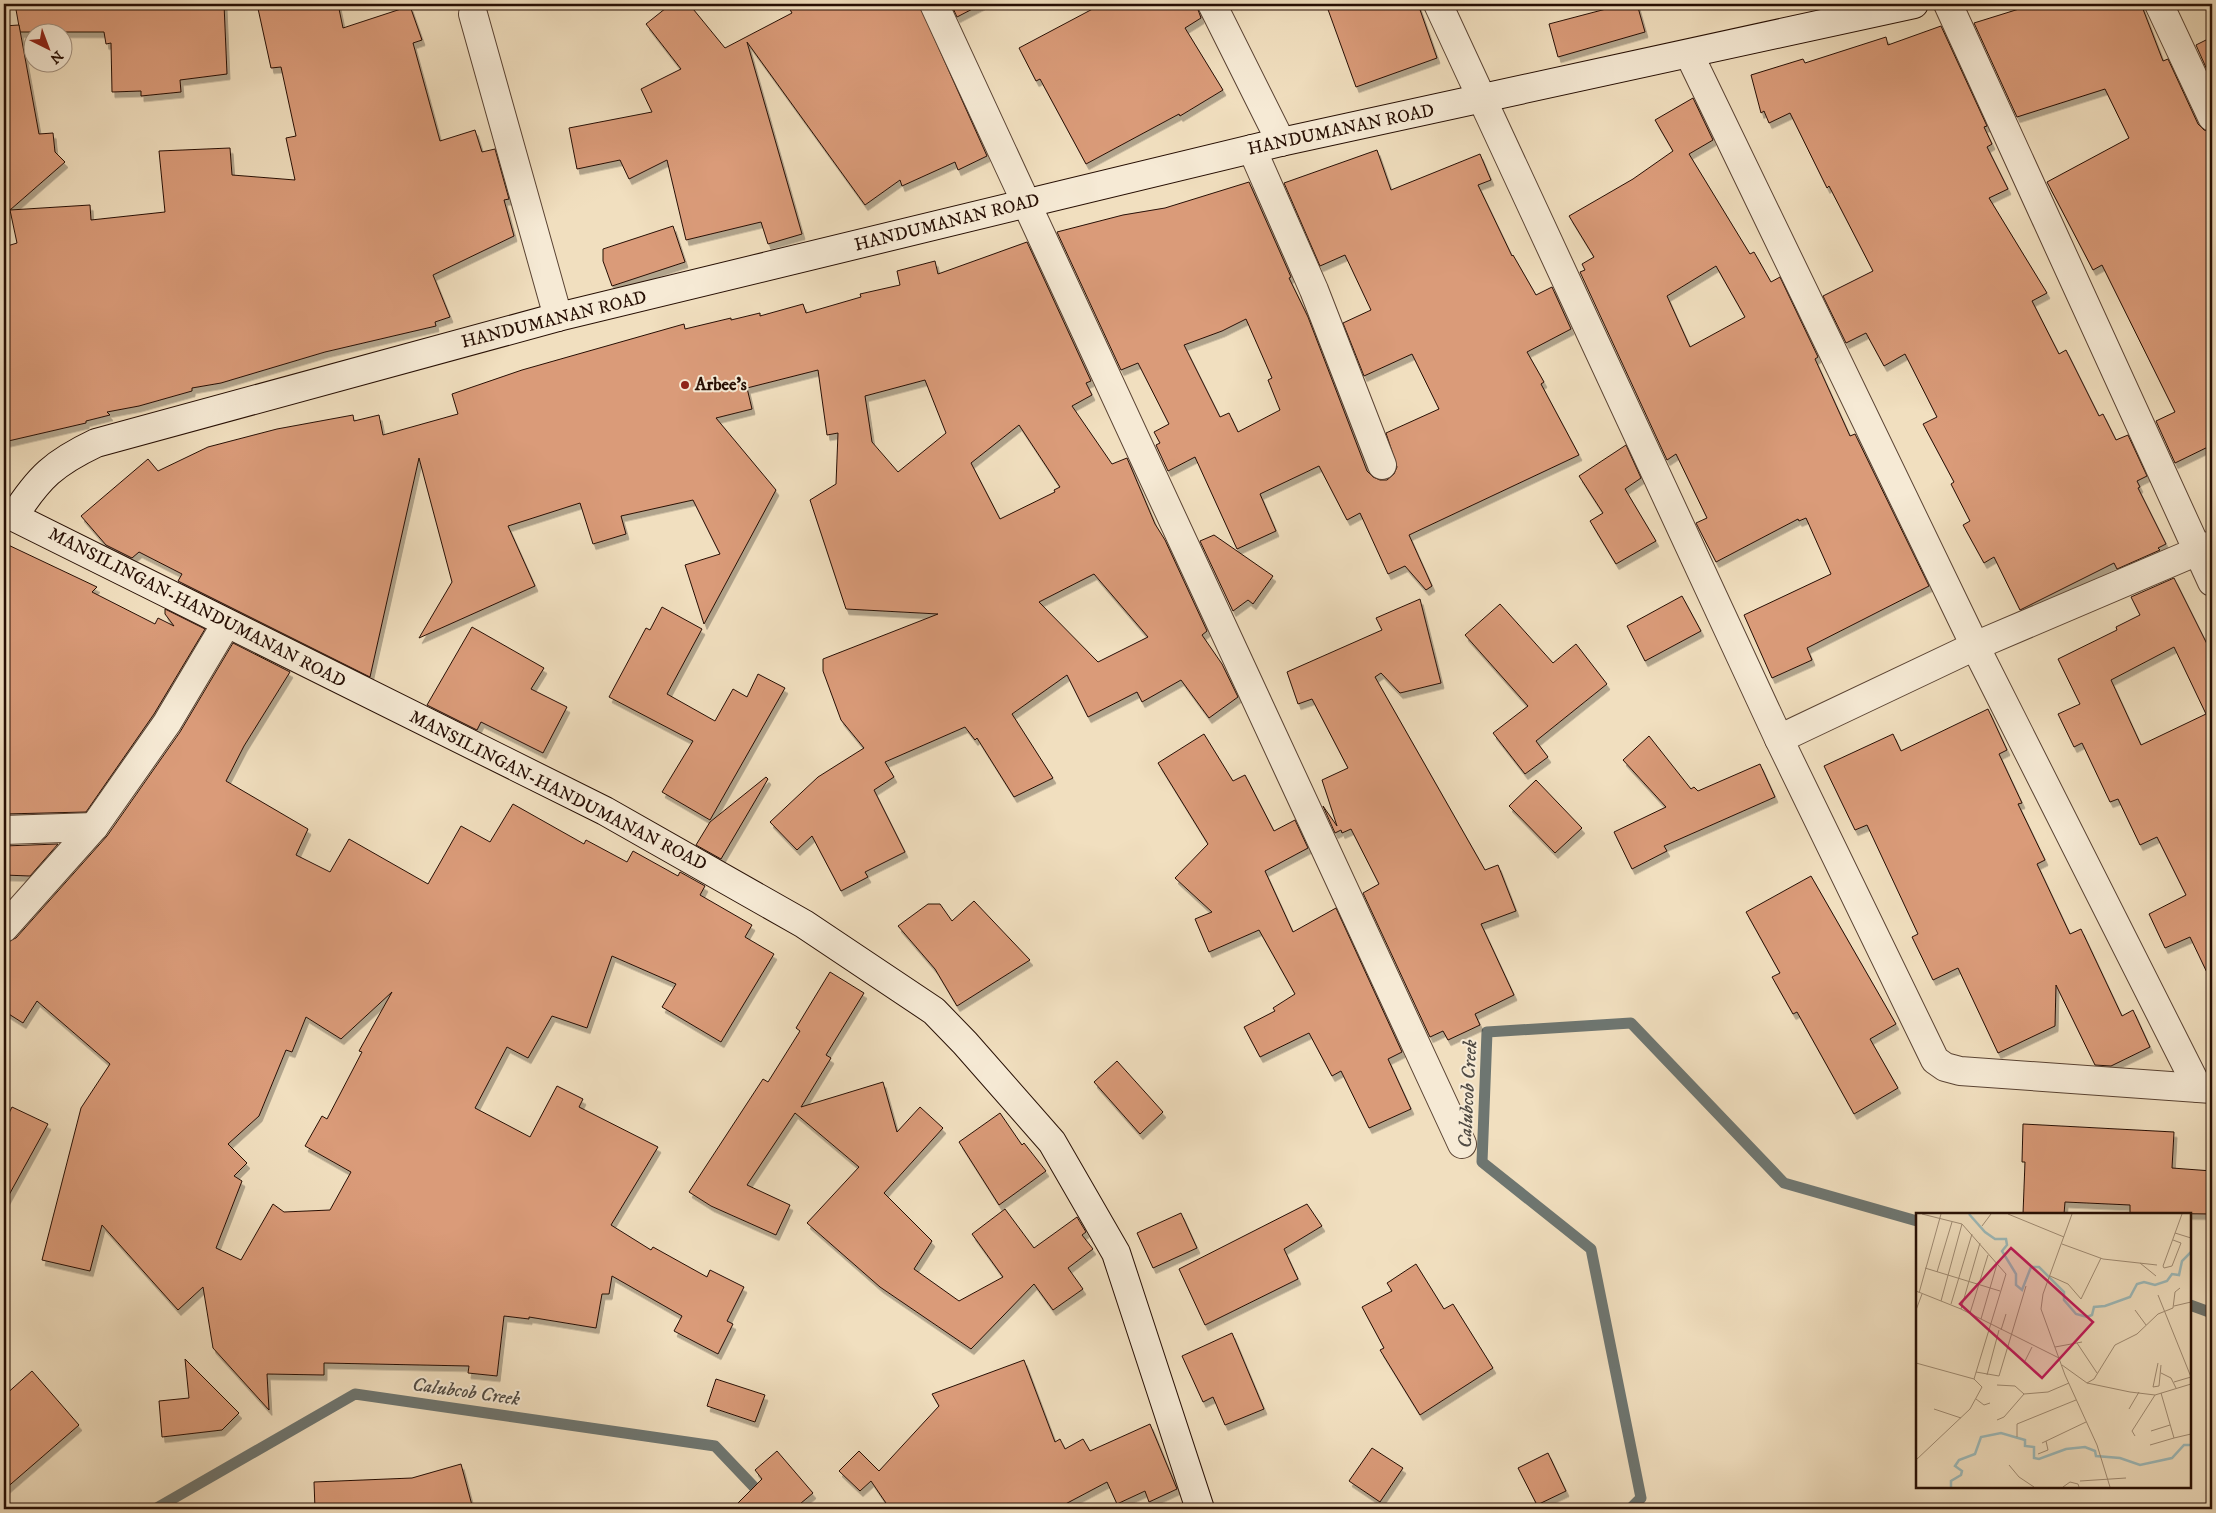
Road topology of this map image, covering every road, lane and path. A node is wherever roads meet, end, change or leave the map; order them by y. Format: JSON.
{"nodes":[{"id":1,"x":934,"y":4,"type":"edge"},
{"id":2,"x":1212,"y":4,"type":"edge"},
{"id":3,"x":1438,"y":4,"type":"edge"},
{"id":4,"x":1914,"y":4,"type":"edge"},
{"id":5,"x":1948,"y":4,"type":"edge"},
{"id":6,"x":2159,"y":4,"type":"edge"},
{"id":7,"x":473,"y":14,"type":"dead end"},
{"id":8,"x":1689,"y":54,"type":"junction"},
{"id":9,"x":1482,"y":99,"type":"junction"},
{"id":10,"x":2212,"y":117,"type":"edge"},
{"id":11,"x":1281,"y":142,"type":"junction"},
{"id":12,"x":1252,"y":149,"type":"junction"},
{"id":13,"x":1028,"y":203,"type":"junction"},
{"id":14,"x":558,"y":317,"type":"junction"},
{"id":15,"x":1382,"y":465,"type":"dead end"},
{"id":16,"x":9,"y":514,"type":"edge"},
{"id":17,"x":2205,"y":549,"type":"edge"},
{"id":18,"x":2212,"y":582,"type":"edge"},
{"id":19,"x":226,"y":624,"type":"junction"},
{"id":20,"x":1976,"y":646,"type":"junction"},
{"id":21,"x":1779,"y":738,"type":"junction"},
{"id":22,"x":94,"y":827,"type":"junction"},
{"id":23,"x":4,"y":830,"type":"edge"},
{"id":24,"x":4,"y":928,"type":"edge"},
{"id":25,"x":2205,"y":1088,"type":"edge"},
{"id":26,"x":1462,"y":1144,"type":"dead end"},
{"id":27,"x":1200,"y":1509,"type":"edge"}],
"edges":[{"from":1,"to":13,"type":"street"},
{"from":2,"to":11,"type":"street"},
{"from":3,"to":9,"type":"street"},
{"from":4,"to":8,"type":"street","name":"HANDUMANAN ROAD"},
{"from":5,"to":17,"type":"street"},
{"from":6,"to":10,"type":"street"},
{"from":7,"to":14,"type":"street"},
{"from":8,"to":9,"type":"street","name":"HANDUMANAN ROAD"},
{"from":8,"to":20,"type":"street"},
{"from":9,"to":11,"type":"street","name":"HANDUMANAN ROAD"},
{"from":9,"to":21,"type":"street"},
{"from":11,"to":12,"type":"street","name":"HANDUMANAN ROAD"},
{"from":12,"to":13,"type":"street","name":"HANDUMANAN ROAD"},
{"from":12,"to":15,"type":"street"},
{"from":13,"to":14,"type":"street","name":"HANDUMANAN ROAD"},
{"from":13,"to":26,"type":"street"},
{"from":14,"to":16,"type":"street","name":"HANDUMANAN ROAD"},
{"from":16,"to":19,"type":"street","name":"MANSILINGAN-HANDUMANAN ROAD"},
{"from":17,"to":18,"type":"street"},
{"from":17,"to":20,"type":"street"},
{"from":19,"to":22,"type":"street"},
{"from":19,"to":27,"type":"street","name":"MANSILINGAN-HANDUMANAN ROAD"},
{"from":20,"to":21,"type":"street"},
{"from":20,"to":25,"type":"street"},
{"from":21,"to":25,"type":"street"},
{"from":22,"to":23,"type":"street"},
{"from":22,"to":24,"type":"street"}]}
